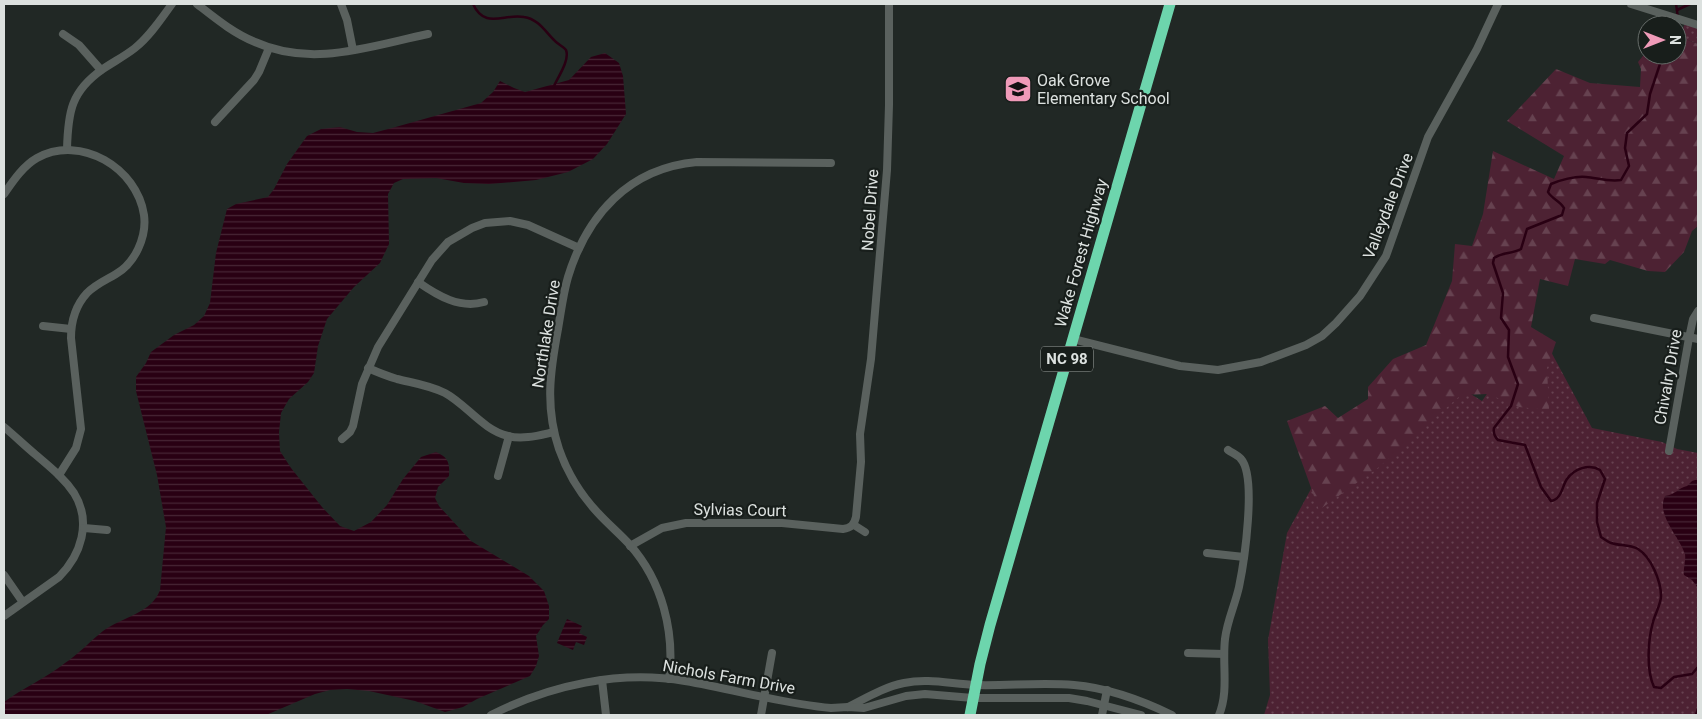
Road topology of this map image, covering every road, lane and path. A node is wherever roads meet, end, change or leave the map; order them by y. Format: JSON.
{"nodes":[{"id":1,"x":172,"y":4,"type":"edge"},
{"id":2,"x":197,"y":4,"type":"edge"},
{"id":3,"x":341,"y":4,"type":"edge"},
{"id":4,"x":889,"y":4,"type":"edge"},
{"id":5,"x":1170,"y":4,"type":"edge"},
{"id":6,"x":1498,"y":4,"type":"edge"},
{"id":7,"x":1631,"y":4,"type":"edge"},
{"id":8,"x":1698,"y":25,"type":"edge"},
{"id":9,"x":63,"y":34,"type":"dead end"},
{"id":10,"x":428,"y":34,"type":"dead end"},
{"id":11,"x":269,"y":48,"type":"junction"},
{"id":12,"x":353,"y":50,"type":"junction"},
{"id":13,"x":101,"y":70,"type":"junction"},
{"id":14,"x":215,"y":122,"type":"dead end"},
{"id":15,"x":67,"y":148,"type":"junction"},
{"id":16,"x":831,"y":162,"type":"dead end"},
{"id":17,"x":4,"y":194,"type":"edge"},
{"id":18,"x":579,"y":248,"type":"junction"},
{"id":19,"x":418,"y":282,"type":"junction"},
{"id":20,"x":484,"y":302,"type":"dead end"},
{"id":21,"x":1698,"y":310,"type":"edge"},
{"id":22,"x":1594,"y":318,"type":"dead end"},
{"id":23,"x":43,"y":326,"type":"dead end"},
{"id":24,"x":71,"y":329,"type":"junction"},
{"id":25,"x":1688,"y":338,"type":"junction"},
{"id":26,"x":1698,"y":339,"type":"edge"},
{"id":27,"x":1073,"y":340,"type":"junction"},
{"id":28,"x":368,"y":368,"type":"junction"},
{"id":29,"x":4,"y":427,"type":"edge"},
{"id":30,"x":554,"y":432,"type":"junction"},
{"id":31,"x":508,"y":436,"type":"junction"},
{"id":32,"x":342,"y":439,"type":"dead end"},
{"id":33,"x":1228,"y":450,"type":"dead end"},
{"id":34,"x":1669,"y":451,"type":"dead end"},
{"id":35,"x":59,"y":475,"type":"junction"},
{"id":36,"x":498,"y":476,"type":"dead end"},
{"id":37,"x":854,"y":525,"type":"junction"},
{"id":38,"x":84,"y":528,"type":"junction"},
{"id":39,"x":107,"y":530,"type":"dead end"},
{"id":40,"x":865,"y":532,"type":"dead end"},
{"id":41,"x":630,"y":546,"type":"junction"},
{"id":42,"x":1207,"y":553,"type":"dead end"},
{"id":43,"x":1244,"y":557,"type":"junction"},
{"id":44,"x":4,"y":575,"type":"edge"},
{"id":45,"x":22,"y":602,"type":"junction"},
{"id":46,"x":4,"y":616,"type":"edge"},
{"id":47,"x":772,"y":653,"type":"dead end"},
{"id":48,"x":1188,"y":654,"type":"dead end"},
{"id":49,"x":1224,"y":654,"type":"junction"},
{"id":50,"x":668,"y":679,"type":"junction"},
{"id":51,"x":602,"y":680,"type":"junction"},
{"id":52,"x":975,"y":685,"type":"junction"},
{"id":53,"x":1107,"y":690,"type":"junction"},
{"id":54,"x":766,"y":696,"type":"junction"},
{"id":55,"x":973,"y":698,"type":"junction"},
{"id":56,"x":1104,"y":704,"type":"junction"},
{"id":57,"x":863,"y":708,"type":"edge"},
{"id":58,"x":491,"y":715,"type":"edge"},
{"id":59,"x":606,"y":715,"type":"edge"},
{"id":60,"x":761,"y":715,"type":"edge"},
{"id":61,"x":970,"y":715,"type":"edge"},
{"id":62,"x":1102,"y":715,"type":"edge"},
{"id":63,"x":1141,"y":715,"type":"edge"},
{"id":64,"x":1172,"y":715,"type":"edge"},
{"id":65,"x":1220,"y":715,"type":"edge"}],
"edges":[{"from":1,"to":13,"type":"street"},
{"from":2,"to":11,"type":"street"},
{"from":3,"to":12,"type":"street"},
{"from":4,"to":37,"type":"street","name":"Nobel Drive"},
{"from":5,"to":27,"type":"highway","name":"Wake Forest Highway","number":"NC 98"},
{"from":6,"to":27,"type":"street","name":"Valleydale Drive"},
{"from":7,"to":8,"type":"street"},
{"from":9,"to":13,"type":"street"},
{"from":10,"to":12,"type":"street"},
{"from":11,"to":12,"type":"street"},
{"from":11,"to":14,"type":"street"},
{"from":13,"to":15,"type":"street"},
{"from":15,"to":17,"type":"street"},
{"from":15,"to":24,"type":"street"},
{"from":16,"to":18,"type":"street","name":"Northlake Drive"},
{"from":18,"to":19,"type":"street"},
{"from":18,"to":30,"type":"street","name":"Northlake Drive"},
{"from":19,"to":20,"type":"street"},
{"from":19,"to":28,"type":"street"},
{"from":21,"to":25,"type":"street","name":"Chivalry Drive"},
{"from":22,"to":25,"type":"street"},
{"from":23,"to":24,"type":"street"},
{"from":24,"to":35,"type":"street"},
{"from":25,"to":26,"type":"street"},
{"from":25,"to":34,"type":"street","name":"Chivalry Drive"},
{"from":27,"to":52,"type":"highway","name":"Wake Forest Highway","number":"NC 98"},
{"from":28,"to":31,"type":"street"},
{"from":28,"to":32,"type":"street"},
{"from":29,"to":35,"type":"street"},
{"from":30,"to":31,"type":"street"},
{"from":30,"to":41,"type":"street","name":"Northlake Drive"},
{"from":31,"to":36,"type":"street"},
{"from":33,"to":43,"type":"street"},
{"from":35,"to":38,"type":"street"},
{"from":37,"to":40,"type":"street"},
{"from":37,"to":41,"type":"street","name":"Sylvias Court"},
{"from":38,"to":39,"type":"street"},
{"from":38,"to":45,"type":"street"},
{"from":41,"to":50,"type":"street","name":"Northlake Drive"},
{"from":42,"to":43,"type":"street"},
{"from":43,"to":49,"type":"street"},
{"from":44,"to":45,"type":"street"},
{"from":45,"to":46,"type":"street"},
{"from":47,"to":54,"type":"street"},
{"from":48,"to":49,"type":"street"},
{"from":49,"to":65,"type":"street"},
{"from":50,"to":51,"type":"street","name":"Nichols Farm Drive"},
{"from":50,"to":54,"type":"street","name":"Nichols Farm Drive"},
{"from":51,"to":58,"type":"street","name":"Nichols Farm Drive"},
{"from":51,"to":59,"type":"street"},
{"from":52,"to":53,"type":"street","name":"Nichols Farm Drive"},
{"from":52,"to":55,"type":"highway","name":"Wake Forest Highway","number":"NC 98"},
{"from":52,"to":57,"type":"street","name":"Nichols Farm Drive"},
{"from":53,"to":56,"type":"street"},
{"from":53,"to":64,"type":"street","name":"Nichols Farm Drive"},
{"from":54,"to":57,"type":"street","name":"Nichols Farm Drive"},
{"from":54,"to":60,"type":"street"},
{"from":55,"to":56,"type":"street","name":"Nichols Farm Drive"},
{"from":55,"to":57,"type":"street","name":"Nichols Farm Drive"},
{"from":55,"to":61,"type":"highway","name":"Wake Forest Highway","number":"NC 98"},
{"from":56,"to":62,"type":"street"},
{"from":56,"to":63,"type":"street","name":"Nichols Farm Drive"}]}
